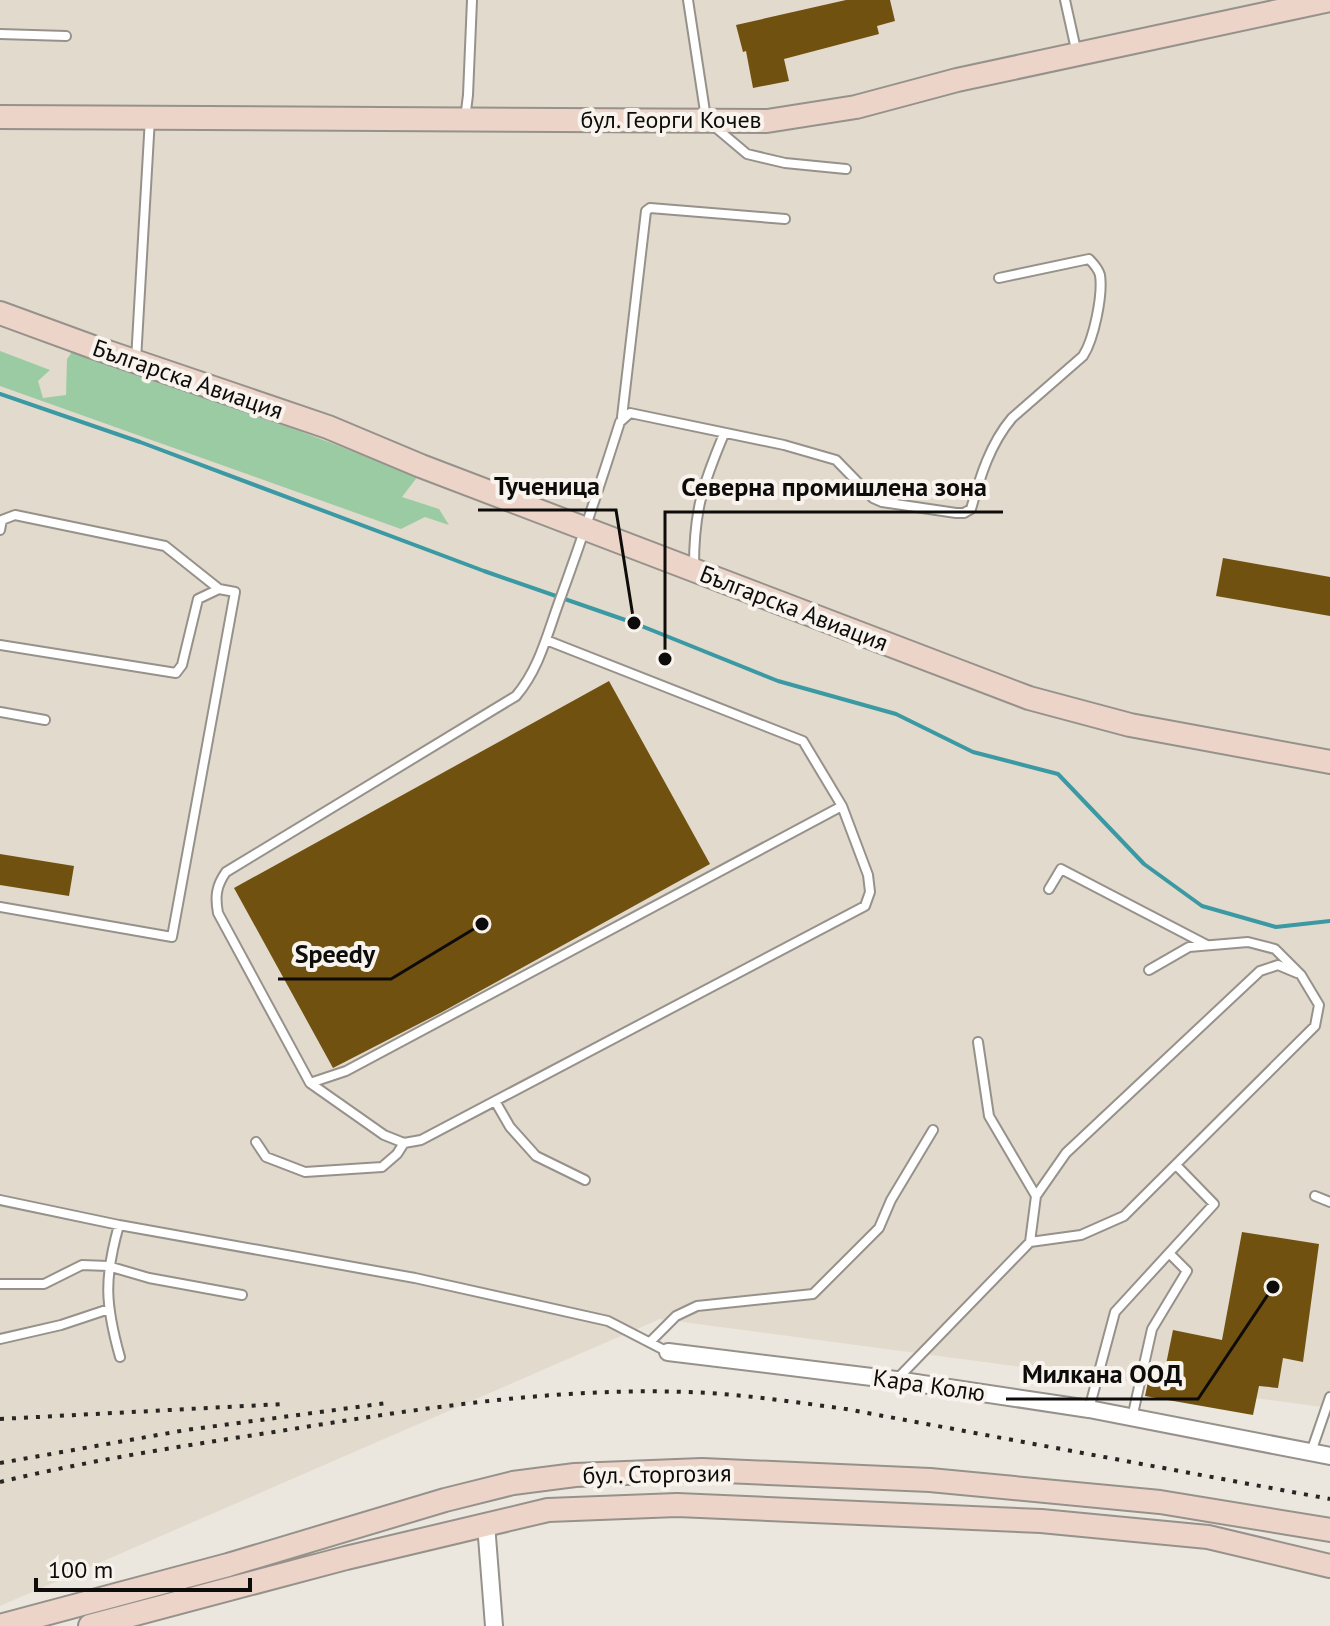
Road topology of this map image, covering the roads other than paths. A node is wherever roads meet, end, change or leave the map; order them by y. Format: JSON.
{"nodes":[{"id":1,"x":472,"y":0,"type":"edge"},
{"id":2,"x":688,"y":0,"type":"edge"},
{"id":3,"x":1065,"y":0,"type":"edge"},
{"id":4,"x":1330,"y":0,"type":"edge"},
{"id":5,"x":0,"y":34,"type":"edge"},
{"id":6,"x":66,"y":36,"type":"dead end"},
{"id":7,"x":1077,"y":54,"type":"junction"},
{"id":8,"x":0,"y":117,"type":"edge"},
{"id":9,"x":150,"y":117,"type":"junction"},
{"id":10,"x":465,"y":119,"type":"junction"},
{"id":11,"x":706,"y":120,"type":"junction"},
{"id":12,"x":846,"y":169,"type":"dead end"},
{"id":13,"x":785,"y":219,"type":"dead end"},
{"id":14,"x":999,"y":278,"type":"dead end"},
{"id":15,"x":0,"y":313,"type":"edge"},
{"id":16,"x":136,"y":362,"type":"junction"},
{"id":17,"x":622,"y":417,"type":"junction"},
{"id":18,"x":724,"y":434,"type":"junction"},
{"id":19,"x":585,"y":529,"type":"junction"},
{"id":20,"x":0,"y":530,"type":"edge"},
{"id":21,"x":694,"y":571,"type":"junction"},
{"id":22,"x":219,"y":589,"type":"junction"},
{"id":23,"x":546,"y":640,"type":"junction"},
{"id":24,"x":0,"y":645,"type":"edge"},
{"id":25,"x":0,"y":712,"type":"edge"},
{"id":26,"x":45,"y":720,"type":"dead end"},
{"id":27,"x":1330,"y":762,"type":"edge"},
{"id":28,"x":842,"y":806,"type":"junction"},
{"id":29,"x":1049,"y":889,"type":"dead end"},
{"id":30,"x":0,"y":907,"type":"edge"},
{"id":31,"x":1208,"y":945,"type":"junction"},
{"id":32,"x":1149,"y":970,"type":"dead end"},
{"id":33,"x":1301,"y":975,"type":"junction"},
{"id":34,"x":978,"y":1042,"type":"dead end"},
{"id":35,"x":310,"y":1083,"type":"junction"},
{"id":36,"x":495,"y":1101,"type":"junction"},
{"id":37,"x":933,"y":1130,"type":"dead end"},
{"id":38,"x":256,"y":1142,"type":"dead end"},
{"id":39,"x":404,"y":1143,"type":"junction"},
{"id":40,"x":1176,"y":1165,"type":"junction"},
{"id":41,"x":585,"y":1180,"type":"dead end"},
{"id":42,"x":1036,"y":1196,"type":"junction"},
{"id":43,"x":1315,"y":1196,"type":"dead end"},
{"id":44,"x":0,"y":1200,"type":"edge"},
{"id":45,"x":1330,"y":1202,"type":"edge"},
{"id":46,"x":119,"y":1225,"type":"junction"},
{"id":47,"x":1030,"y":1242,"type":"junction"},
{"id":48,"x":1170,"y":1254,"type":"junction"},
{"id":49,"x":108,"y":1266,"type":"junction"},
{"id":50,"x":0,"y":1284,"type":"edge"},
{"id":51,"x":242,"y":1295,"type":"dead end"},
{"id":52,"x":109,"y":1309,"type":"junction"},
{"id":53,"x":0,"y":1339,"type":"edge"},
{"id":54,"x":650,"y":1342,"type":"junction"},
{"id":55,"x":668,"y":1352,"type":"joint"},
{"id":56,"x":120,"y":1357,"type":"dead end"},
{"id":57,"x":896,"y":1380,"type":"junction"},
{"id":58,"x":1330,"y":1397,"type":"edge"},
{"id":59,"x":1089,"y":1409,"type":"junction"},
{"id":60,"x":1132,"y":1418,"type":"junction"},
{"id":61,"x":1311,"y":1453,"type":"junction"},
{"id":62,"x":1330,"y":1456,"type":"edge"},
{"id":63,"x":486,"y":1524,"type":"junction"},
{"id":64,"x":1330,"y":1530,"type":"edge"},
{"id":65,"x":1330,"y":1566,"type":"edge"},
{"id":66,"x":0,"y":1626,"type":"edge"},
{"id":67,"x":90,"y":1626,"type":"edge"},
{"id":68,"x":494,"y":1626,"type":"edge"}],
"edges":[{"from":1,"to":10,"type":"lane"},
{"from":2,"to":11,"type":"lane"},
{"from":3,"to":7,"type":"lane"},
{"from":4,"to":7,"type":"main road","name":"бул. Георги Кочев"},
{"from":5,"to":6,"type":"lane"},
{"from":7,"to":11,"type":"main road","name":"бул. Георги Кочев"},
{"from":8,"to":9,"type":"main road","name":"бул. Георги Кочев"},
{"from":9,"to":10,"type":"main road","name":"бул. Георги Кочев"},
{"from":9,"to":16,"type":"lane"},
{"from":10,"to":11,"type":"main road","name":"бул. Георги Кочев"},
{"from":11,"to":12,"type":"lane"},
{"from":13,"to":17,"type":"lane"},
{"from":14,"to":18,"type":"lane"},
{"from":15,"to":16,"type":"main road","name":"Българска Авиация"},
{"from":16,"to":19,"type":"main road","name":"Българска Авиация"},
{"from":17,"to":18,"type":"lane"},
{"from":17,"to":19,"type":"lane"},
{"from":18,"to":21,"type":"lane"},
{"from":19,"to":21,"type":"main road","name":"Българска Авиация"},
{"from":19,"to":23,"type":"lane"},
{"from":20,"to":22,"type":"lane"},
{"from":21,"to":27,"type":"main road","name":"Българска Авиация"},
{"from":22,"to":24,"type":"lane"},
{"from":22,"to":30,"type":"lane"},
{"from":23,"to":28,"type":"lane"},
{"from":23,"to":35,"type":"lane"},
{"from":25,"to":26,"type":"lane"},
{"from":28,"to":35,"type":"lane"},
{"from":28,"to":36,"type":"lane"},
{"from":29,"to":31,"type":"lane"},
{"from":31,"to":32,"type":"lane"},
{"from":31,"to":33,"type":"lane"},
{"from":33,"to":40,"type":"lane"},
{"from":33,"to":42,"type":"lane"},
{"from":34,"to":42,"type":"lane"},
{"from":35,"to":39,"type":"lane"},
{"from":36,"to":39,"type":"lane"},
{"from":36,"to":41,"type":"lane"},
{"from":37,"to":54,"type":"lane"},
{"from":38,"to":39,"type":"lane"},
{"from":40,"to":47,"type":"lane"},
{"from":40,"to":48,"type":"lane"},
{"from":42,"to":47,"type":"lane"},
{"from":43,"to":45,"type":"lane"},
{"from":44,"to":46,"type":"lane"},
{"from":46,"to":49,"type":"lane"},
{"from":46,"to":54,"type":"lane"},
{"from":47,"to":57,"type":"lane"},
{"from":48,"to":59,"type":"lane"},
{"from":48,"to":60,"type":"lane"},
{"from":49,"to":50,"type":"lane"},
{"from":49,"to":51,"type":"lane"},
{"from":49,"to":52,"type":"lane"},
{"from":52,"to":53,"type":"lane"},
{"from":52,"to":56,"type":"lane"},
{"from":54,"to":55,"type":"lane"},
{"from":55,"to":57,"type":"street","name":"Кара Колю"},
{"from":57,"to":59,"type":"street","name":"Кара Колю"},
{"from":58,"to":61,"type":"lane"},
{"from":59,"to":60,"type":"street","name":"Кара Колю"},
{"from":60,"to":61,"type":"street","name":"Кара Колю"},
{"from":61,"to":62,"type":"street","name":"Кара Колю"},
{"from":63,"to":65,"type":"main road","name":"бул. Сторгозия"},
{"from":63,"to":67,"type":"main road","name":"бул. Сторгозия"},
{"from":63,"to":68,"type":"street"},
{"from":64,"to":66,"type":"main road","name":"бул. Сторгозия"}]}
